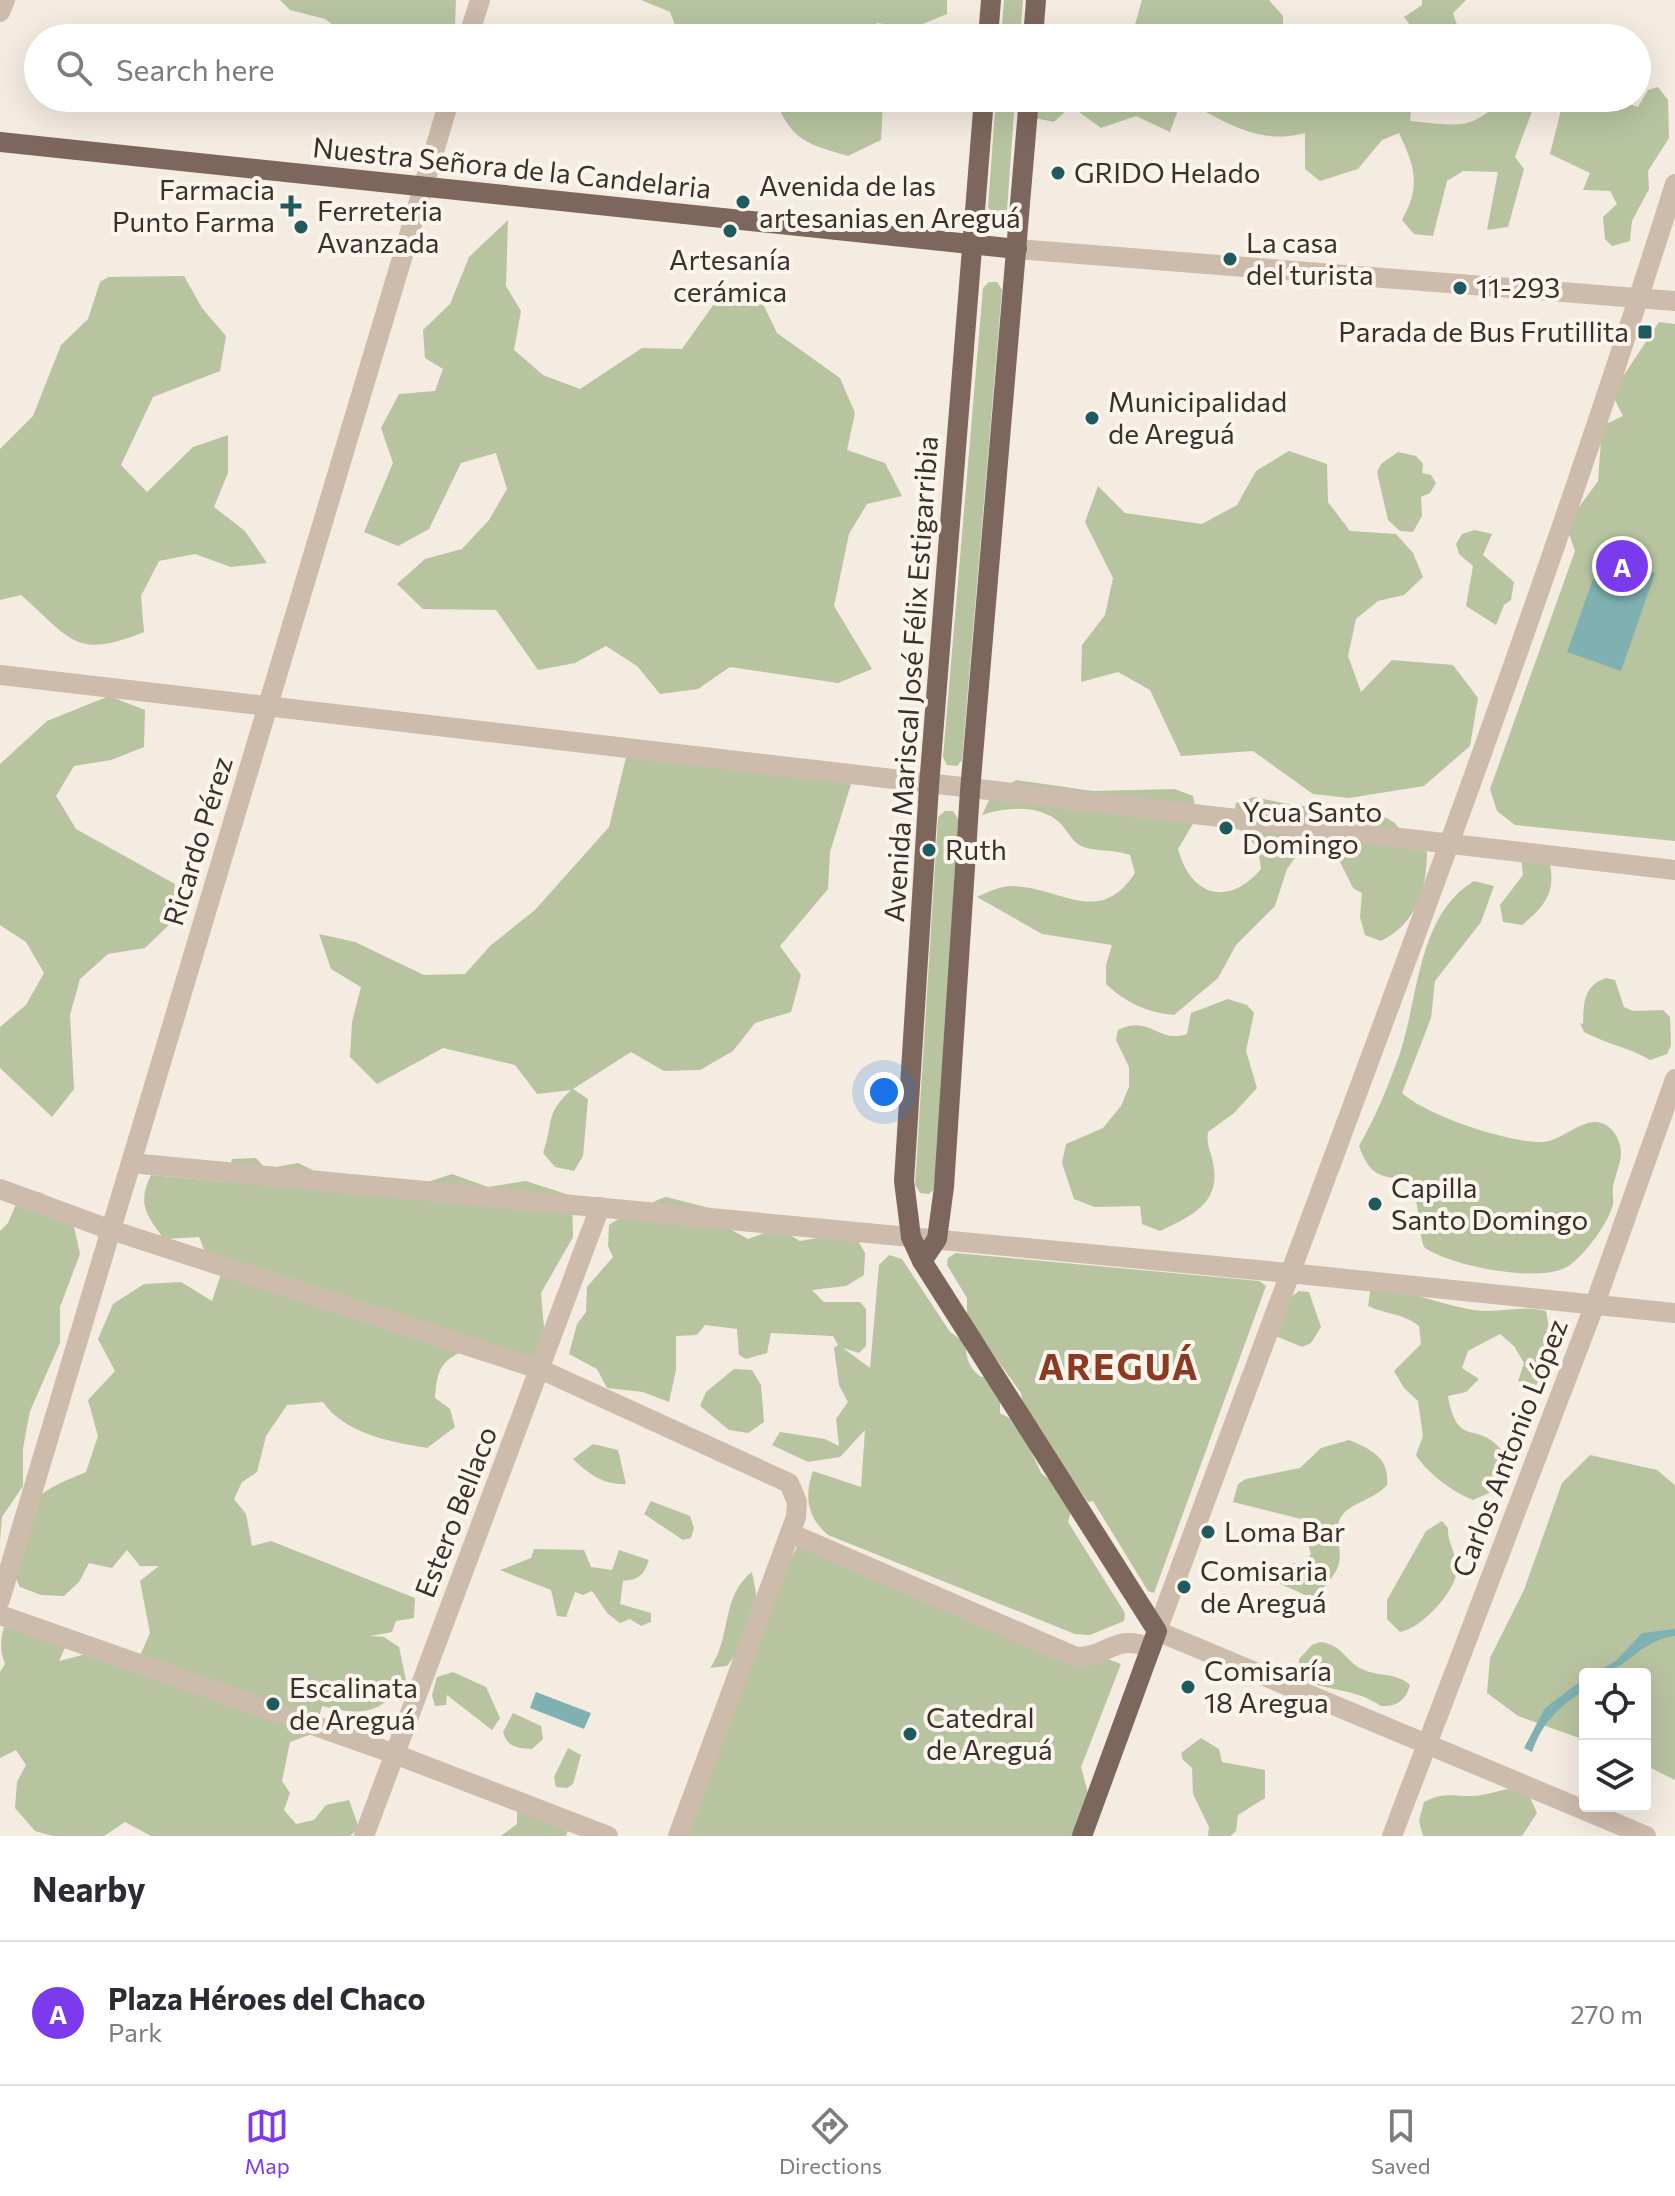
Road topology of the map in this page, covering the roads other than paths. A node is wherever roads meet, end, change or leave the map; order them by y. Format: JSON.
{"nodes":[{"id":1,"x":5,"y":0,"type":"edge"},
{"id":2,"x":480,"y":0,"type":"edge"},
{"id":3,"x":991,"y":0,"type":"edge"},
{"id":4,"x":1036,"y":0,"type":"edge"},
{"id":5,"x":0,"y":12,"type":"edge"},
{"id":6,"x":472,"y":24,"type":"edge"},
{"id":7,"x":989,"y":24,"type":"edge"},
{"id":8,"x":1034,"y":24,"type":"edge"},
{"id":9,"x":446,"y":112,"type":"edge"},
{"id":10,"x":983,"y":112,"type":"edge"},
{"id":11,"x":1028,"y":112,"type":"edge"},
{"id":12,"x":0,"y":142,"type":"edge"},
{"id":13,"x":1675,"y":184,"type":"edge"},
{"id":14,"x":424,"y":187,"type":"junction"},
{"id":15,"x":973,"y":245,"type":"junction"},
{"id":16,"x":1017,"y":249,"type":"junction"},
{"id":17,"x":1639,"y":298,"type":"junction"},
{"id":18,"x":1675,"y":301,"type":"edge"},
{"id":19,"x":0,"y":675,"type":"edge"},
{"id":20,"x":268,"y":706,"type":"junction"},
{"id":21,"x":929,"y":786,"type":"junction"},
{"id":22,"x":970,"y":791,"type":"junction"},
{"id":23,"x":1448,"y":844,"type":"junction"},
{"id":24,"x":1675,"y":870,"type":"edge"},
{"id":25,"x":1675,"y":1079,"type":"edge"},
{"id":26,"x":131,"y":1163,"type":"junction"},
{"id":27,"x":0,"y":1189,"type":"edge"},
{"id":28,"x":600,"y":1207,"type":"junction"},
{"id":29,"x":111,"y":1230,"type":"junction"},
{"id":30,"x":911,"y":1237,"type":"junction"},
{"id":31,"x":937,"y":1239,"type":"junction"},
{"id":32,"x":922,"y":1261,"type":"junction"},
{"id":33,"x":1289,"y":1273,"type":"junction"},
{"id":34,"x":1595,"y":1304,"type":"junction"},
{"id":35,"x":1675,"y":1313,"type":"edge"},
{"id":36,"x":542,"y":1370,"type":"junction"},
{"id":37,"x":790,"y":1533,"type":"junction"},
{"id":38,"x":0,"y":1600,"type":"edge"},
{"id":39,"x":0,"y":1615,"type":"edge"},
{"id":40,"x":1154,"y":1640,"type":"junction"},
{"id":41,"x":1428,"y":1743,"type":"junction"},
{"id":42,"x":392,"y":1753,"type":"junction"},
{"id":43,"x":364,"y":1836,"type":"edge"},
{"id":44,"x":608,"y":1836,"type":"edge"},
{"id":45,"x":678,"y":1836,"type":"edge"},
{"id":46,"x":1082,"y":1836,"type":"edge"},
{"id":47,"x":1392,"y":1836,"type":"edge"},
{"id":48,"x":1646,"y":1836,"type":"edge"}],
"edges":[{"from":1,"to":5,"type":"street"},
{"from":2,"to":6,"type":"street"},
{"from":3,"to":7,"type":"main road"},
{"from":4,"to":8,"type":"main road"},
{"from":9,"to":14,"type":"street","name":"Ricardo Pérez"},
{"from":10,"to":15,"type":"main road","name":"Avenida Mariscal José Félix Estigarribia"},
{"from":11,"to":16,"type":"main road"},
{"from":12,"to":14,"type":"main road","name":"Nuestra Señora de la Candelaria"},
{"from":13,"to":17,"type":"street"},
{"from":14,"to":15,"type":"main road","name":"Nuestra Señora de la Candelaria"},
{"from":14,"to":20,"type":"street","name":"Ricardo Pérez"},
{"from":15,"to":16,"type":"main road","name":"Nuestra Señora de la Candelaria"},
{"from":15,"to":21,"type":"main road","name":"Avenida Mariscal José Félix Estigarribia"},
{"from":16,"to":17,"type":"street"},
{"from":16,"to":22,"type":"main road"},
{"from":17,"to":18,"type":"street"},
{"from":17,"to":23,"type":"street"},
{"from":19,"to":20,"type":"street"},
{"from":20,"to":21,"type":"street"},
{"from":20,"to":26,"type":"street","name":"Ricardo Pérez"},
{"from":21,"to":22,"type":"street"},
{"from":21,"to":30,"type":"main road","name":"Avenida Mariscal José Félix Estigarribia"},
{"from":22,"to":23,"type":"street"},
{"from":22,"to":31,"type":"main road"},
{"from":23,"to":24,"type":"street"},
{"from":23,"to":33,"type":"street"},
{"from":25,"to":34,"type":"street","name":"Carlos Antonio López"},
{"from":26,"to":28,"type":"street"},
{"from":26,"to":29,"type":"street","name":"Ricardo Pérez"},
{"from":27,"to":29,"type":"street"},
{"from":28,"to":30,"type":"street"},
{"from":28,"to":36,"type":"street","name":"Estero Bellaco"},
{"from":29,"to":36,"type":"street"},
{"from":29,"to":38,"type":"street","name":"Ricardo Pérez"},
{"from":30,"to":31,"type":"street"},
{"from":30,"to":32,"type":"main road","name":"Avenida Mariscal José Félix Estigarribia"},
{"from":31,"to":32,"type":"main road"},
{"from":31,"to":33,"type":"street"},
{"from":32,"to":40,"type":"main road","name":"Avenida Mariscal José Félix Estigarribia"},
{"from":33,"to":34,"type":"street"},
{"from":33,"to":40,"type":"street"},
{"from":34,"to":35,"type":"street"},
{"from":34,"to":41,"type":"street","name":"Carlos Antonio López"},
{"from":36,"to":37,"type":"street"},
{"from":36,"to":42,"type":"street","name":"Estero Bellaco"},
{"from":37,"to":40,"type":"street"},
{"from":37,"to":45,"type":"street"},
{"from":39,"to":42,"type":"street"},
{"from":40,"to":41,"type":"street"},
{"from":40,"to":46,"type":"main road"},
{"from":41,"to":47,"type":"street","name":"Carlos Antonio López"},
{"from":41,"to":48,"type":"street"},
{"from":42,"to":43,"type":"street","name":"Estero Bellaco"},
{"from":42,"to":44,"type":"street"}]}
